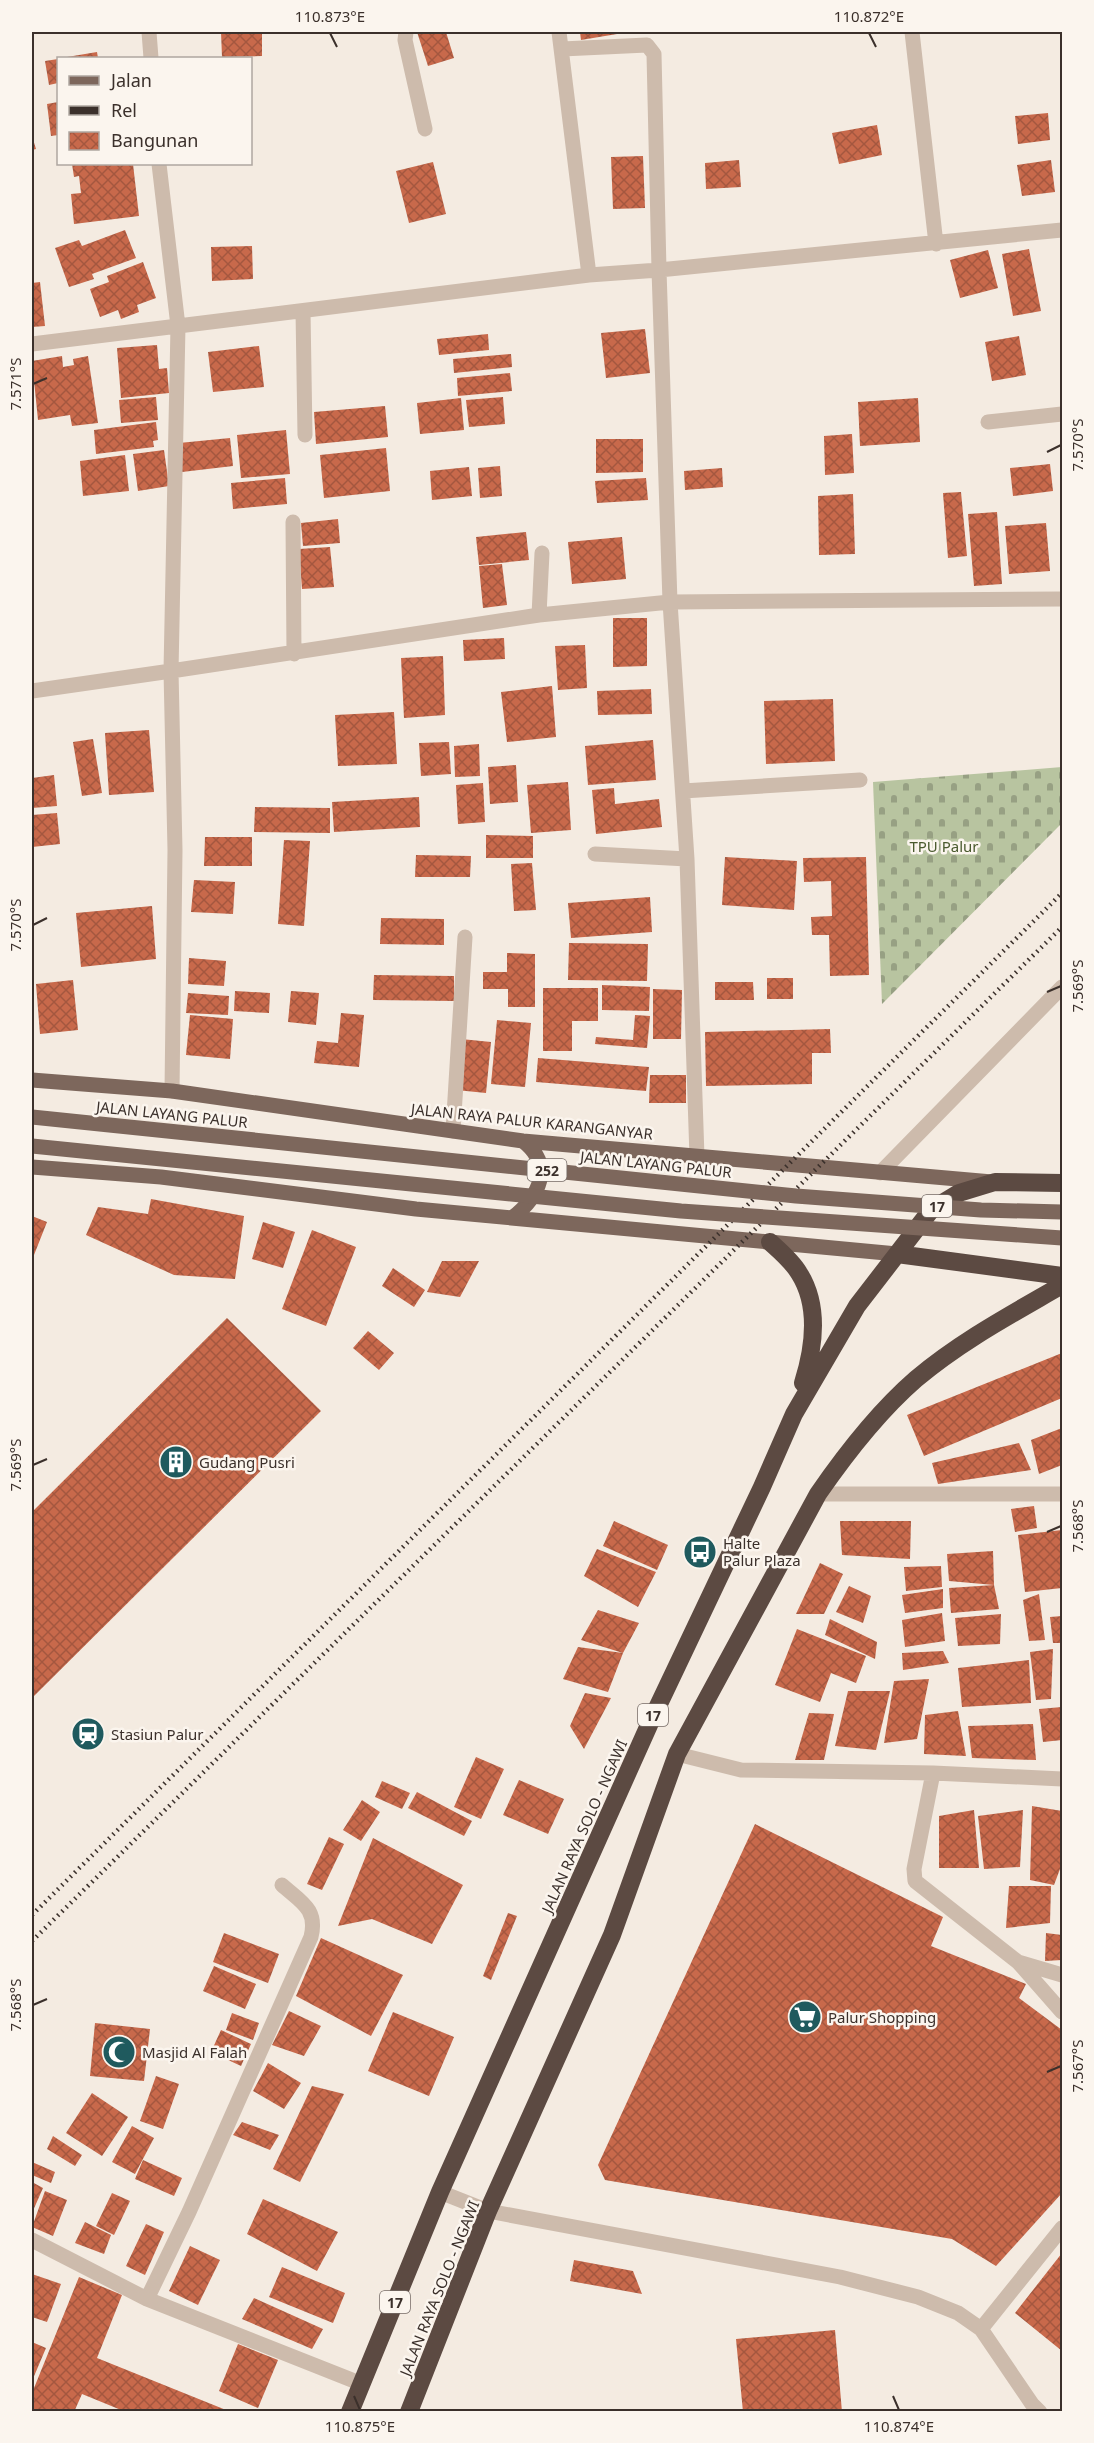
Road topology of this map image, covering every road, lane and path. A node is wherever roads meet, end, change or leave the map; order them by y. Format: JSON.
{"nodes":[{"id":1,"x":149,"y":32,"type":"edge"},
{"id":2,"x":406,"y":32,"type":"edge"},
{"id":3,"x":559,"y":32,"type":"edge"},
{"id":4,"x":912,"y":32,"type":"edge"},
{"id":5,"x":562,"y":49,"type":"junction"},
{"id":6,"x":151,"y":57,"type":"edge"},
{"id":7,"x":425,"y":129,"type":"dead end"},
{"id":8,"x":159,"y":165,"type":"edge"},
{"id":9,"x":1062,"y":230,"type":"edge"},
{"id":10,"x":936,"y":244,"type":"junction"},
{"id":11,"x":659,"y":270,"type":"junction"},
{"id":12,"x":589,"y":275,"type":"junction"},
{"id":13,"x":303,"y":311,"type":"junction"},
{"id":14,"x":178,"y":326,"type":"junction"},
{"id":15,"x":32,"y":344,"type":"edge"},
{"id":16,"x":1062,"y":414,"type":"edge"},
{"id":17,"x":988,"y":422,"type":"dead end"},
{"id":18,"x":305,"y":435,"type":"dead end"},
{"id":19,"x":293,"y":522,"type":"dead end"},
{"id":20,"x":542,"y":554,"type":"dead end"},
{"id":21,"x":1062,"y":599,"type":"edge"},
{"id":22,"x":670,"y":602,"type":"junction"},
{"id":23,"x":539,"y":615,"type":"junction"},
{"id":24,"x":294,"y":654,"type":"junction"},
{"id":25,"x":171,"y":671,"type":"junction"},
{"id":26,"x":32,"y":691,"type":"edge"},
{"id":27,"x":860,"y":780,"type":"dead end"},
{"id":28,"x":683,"y":791,"type":"junction"},
{"id":29,"x":595,"y":854,"type":"dead end"},
{"id":30,"x":687,"y":859,"type":"junction"},
{"id":31,"x":465,"y":937,"type":"dead end"},
{"id":32,"x":1062,"y":987,"type":"edge"},
{"id":33,"x":32,"y":1080,"type":"edge"},
{"id":34,"x":172,"y":1091,"type":"junction"},
{"id":35,"x":32,"y":1117,"type":"edge"},
{"id":36,"x":453,"y":1131,"type":"junction"},
{"id":37,"x":523,"y":1141,"type":"junction"},
{"id":38,"x":32,"y":1146,"type":"edge"},
{"id":39,"x":697,"y":1156,"type":"junction"},
{"id":40,"x":32,"y":1167,"type":"edge"},
{"id":41,"x":880,"y":1173,"type":"junction"},
{"id":42,"x":995,"y":1182,"type":"junction"},
{"id":43,"x":1062,"y":1183,"type":"edge"},
{"id":44,"x":1062,"y":1212,"type":"edge"},
{"id":45,"x":512,"y":1218,"type":"junction"},
{"id":46,"x":1062,"y":1238,"type":"edge"},
{"id":47,"x":770,"y":1242,"type":"junction"},
{"id":48,"x":897,"y":1254,"type":"junction"},
{"id":49,"x":1062,"y":1276,"type":"edge"},
{"id":50,"x":1062,"y":1285,"type":"edge"},
{"id":51,"x":794,"y":1414,"type":"junction"},
{"id":52,"x":818,"y":1494,"type":"junction"},
{"id":53,"x":1062,"y":1494,"type":"edge"},
{"id":54,"x":677,"y":1754,"type":"junction"},
{"id":55,"x":933,"y":1773,"type":"junction"},
{"id":56,"x":1062,"y":1779,"type":"edge"},
{"id":57,"x":282,"y":1885,"type":"dead end"},
{"id":58,"x":1018,"y":1962,"type":"junction"},
{"id":59,"x":1062,"y":1975,"type":"edge"},
{"id":60,"x":1062,"y":2012,"type":"edge"},
{"id":61,"x":440,"y":2192,"type":"junction"},
{"id":62,"x":488,"y":2211,"type":"junction"},
{"id":63,"x":1062,"y":2228,"type":"edge"},
{"id":64,"x":32,"y":2240,"type":"edge"},
{"id":65,"x":147,"y":2298,"type":"junction"},
{"id":66,"x":981,"y":2329,"type":"junction"},
{"id":67,"x":362,"y":2384,"type":"junction"},
{"id":68,"x":350,"y":2412,"type":"edge"},
{"id":69,"x":409,"y":2412,"type":"edge"},
{"id":70,"x":1040,"y":2412,"type":"edge"}],
"edges":[{"from":1,"to":6,"type":"street"},
{"from":2,"to":7,"type":"street"},
{"from":3,"to":5,"type":"street"},
{"from":4,"to":10,"type":"street"},
{"from":5,"to":11,"type":"street"},
{"from":5,"to":12,"type":"street"},
{"from":8,"to":14,"type":"street"},
{"from":9,"to":10,"type":"street"},
{"from":10,"to":11,"type":"street"},
{"from":11,"to":12,"type":"street"},
{"from":11,"to":22,"type":"street"},
{"from":12,"to":13,"type":"street"},
{"from":13,"to":14,"type":"street"},
{"from":13,"to":18,"type":"street"},
{"from":14,"to":15,"type":"street"},
{"from":14,"to":25,"type":"street"},
{"from":16,"to":17,"type":"street"},
{"from":19,"to":24,"type":"street"},
{"from":20,"to":23,"type":"street"},
{"from":21,"to":22,"type":"street"},
{"from":22,"to":23,"type":"street"},
{"from":22,"to":28,"type":"street"},
{"from":23,"to":24,"type":"street"},
{"from":24,"to":25,"type":"street"},
{"from":25,"to":26,"type":"street"},
{"from":25,"to":34,"type":"street"},
{"from":27,"to":28,"type":"street"},
{"from":28,"to":30,"type":"street"},
{"from":29,"to":30,"type":"street"},
{"from":30,"to":39,"type":"street"},
{"from":31,"to":36,"type":"street"},
{"from":32,"to":41,"type":"street"},
{"from":33,"to":34,"type":"main road","name":"JALAN RAYA PALUR KARANGANYAR","number":"252"},
{"from":34,"to":36,"type":"main road","name":"JALAN RAYA PALUR KARANGANYAR","number":"252"},
{"from":35,"to":44,"type":"main road","name":"JALAN LAYANG PALUR","number":"252","bridge":true},
{"from":36,"to":37,"type":"main road","name":"JALAN RAYA PALUR KARANGANYAR","number":"252"},
{"from":37,"to":39,"type":"main road","name":"JALAN RAYA PALUR KARANGANYAR","number":"252"},
{"from":37,"to":45,"type":"main road"},
{"from":38,"to":46,"type":"main road","number":"252","bridge":true},
{"from":39,"to":41,"type":"main road","name":"JALAN RAYA PALUR KARANGANYAR","number":"252"},
{"from":40,"to":45,"type":"main road"},
{"from":41,"to":42,"type":"main road","name":"JALAN RAYA PALUR KARANGANYAR","number":"252"},
{"from":42,"to":43,"type":"highway","name":"JALAN RAYA SOLO - NGAWI","number":"17"},
{"from":42,"to":48,"type":"highway","name":"JALAN RAYA SOLO - NGAWI","number":"17"},
{"from":45,"to":47,"type":"main road"},
{"from":47,"to":48,"type":"main road"},
{"from":47,"to":51,"type":"highway"},
{"from":48,"to":49,"type":"highway"},
{"from":48,"to":51,"type":"highway","name":"JALAN RAYA SOLO - NGAWI","number":"17"},
{"from":50,"to":52,"type":"highway","name":"JALAN RAYA SOLO - NGAWI","number":"17"},
{"from":51,"to":61,"type":"highway","name":"JALAN RAYA SOLO - NGAWI","number":"17"},
{"from":52,"to":53,"type":"street"},
{"from":52,"to":54,"type":"highway","name":"JALAN RAYA SOLO - NGAWI","number":"17"},
{"from":54,"to":55,"type":"street"},
{"from":54,"to":62,"type":"highway","name":"JALAN RAYA SOLO - NGAWI","number":"17"},
{"from":55,"to":56,"type":"street"},
{"from":55,"to":58,"type":"street"},
{"from":57,"to":65,"type":"street"},
{"from":58,"to":59,"type":"street"},
{"from":58,"to":60,"type":"street"},
{"from":61,"to":62,"type":"street"},
{"from":61,"to":67,"type":"highway","name":"JALAN RAYA SOLO - NGAWI","number":"17"},
{"from":62,"to":66,"type":"street"},
{"from":62,"to":69,"type":"highway","name":"JALAN RAYA SOLO - NGAWI","number":"17"},
{"from":63,"to":66,"type":"street"},
{"from":64,"to":65,"type":"street"},
{"from":65,"to":67,"type":"street"},
{"from":66,"to":70,"type":"street"},
{"from":67,"to":68,"type":"highway","name":"JALAN RAYA SOLO - NGAWI","number":"17"}]}
